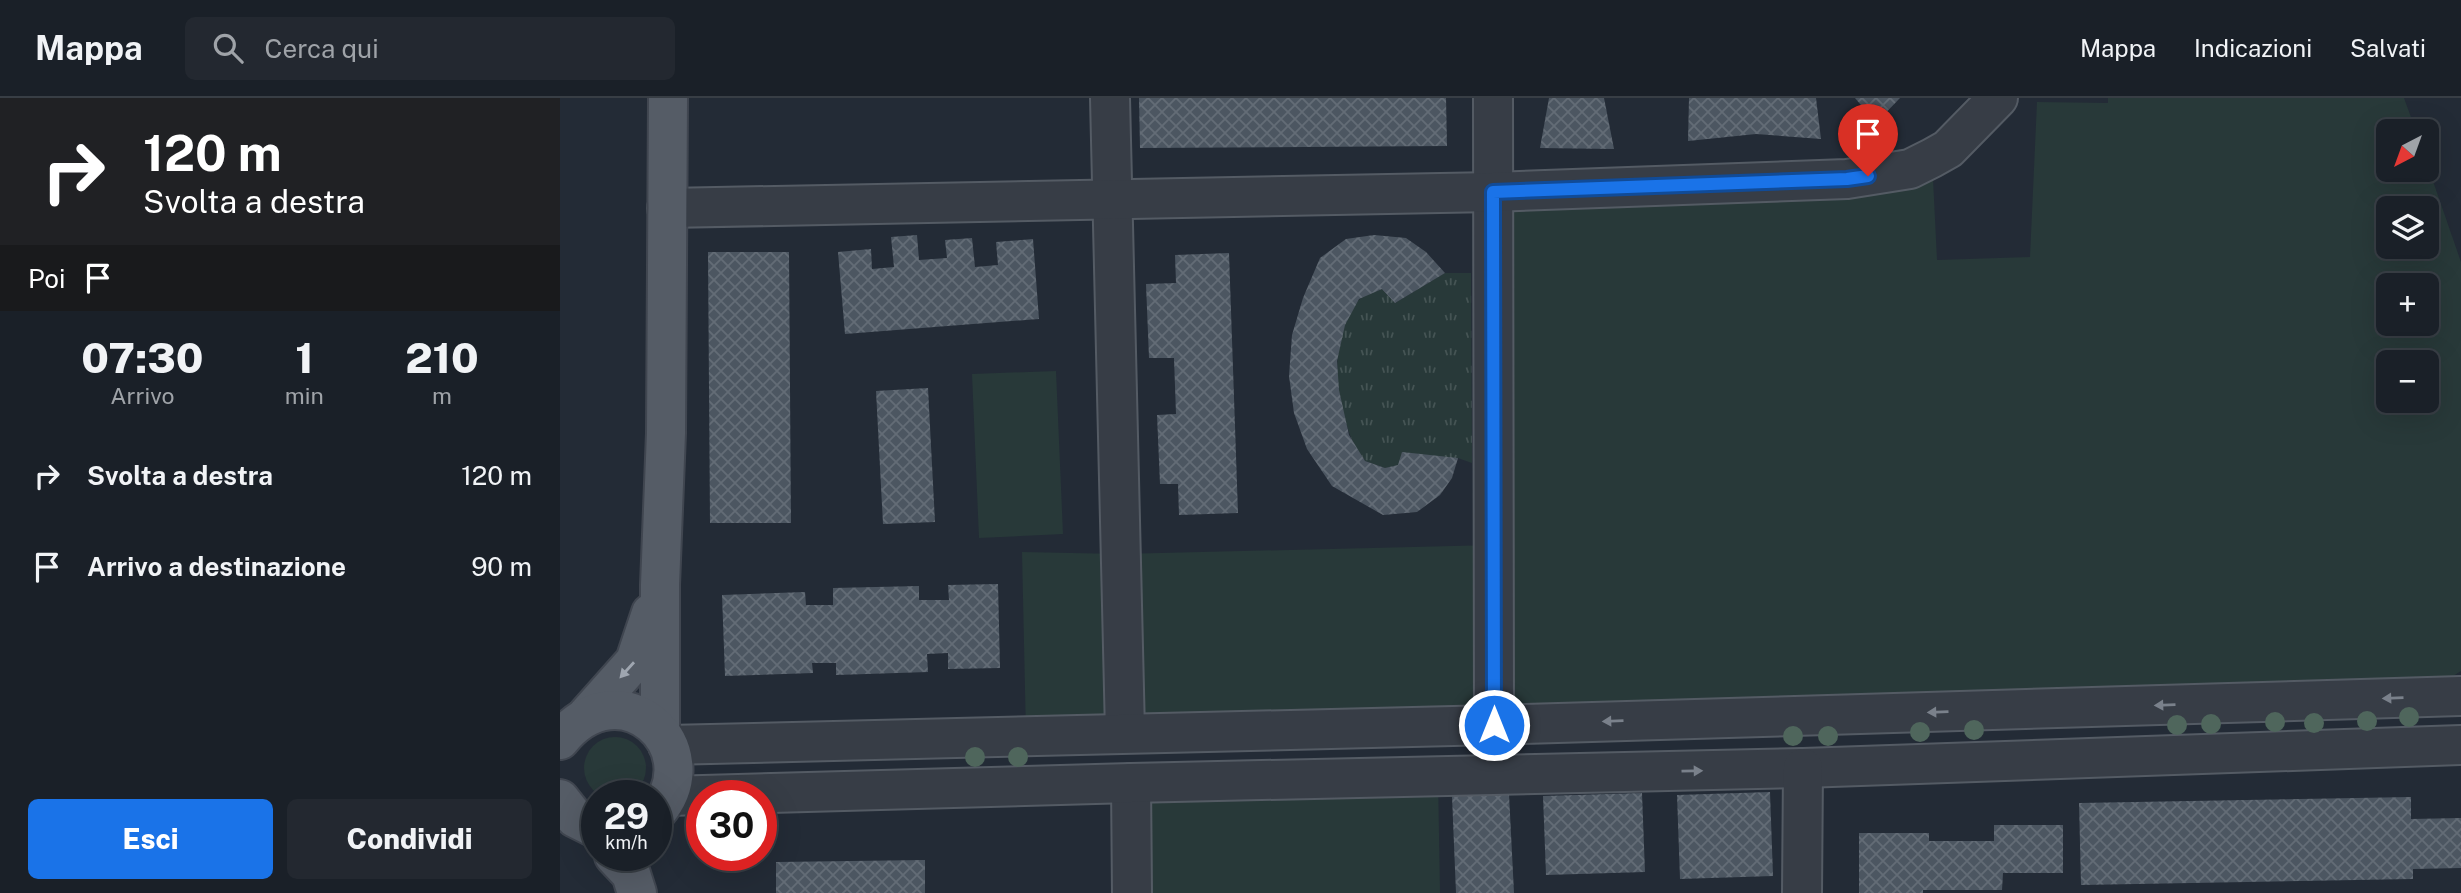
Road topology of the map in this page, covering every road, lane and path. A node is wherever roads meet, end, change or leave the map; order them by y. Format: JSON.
{"nodes":[{"id":1,"x":668,"y":98,"type":"edge"},
{"id":2,"x":1110,"y":98,"type":"edge"},
{"id":3,"x":1493,"y":98,"type":"edge"},
{"id":4,"x":1998,"y":98,"type":"edge"},
{"id":5,"x":1493,"y":192,"type":"junction"},
{"id":6,"x":1112,"y":199,"type":"junction"},
{"id":7,"x":667,"y":208,"type":"junction"},
{"id":8,"x":660,"y":585,"type":"junction"},
{"id":9,"x":2461,"y":696,"type":"edge"},
{"id":10,"x":1494,"y":725,"type":"junction"},
{"id":11,"x":2461,"y":726,"type":"edge"},
{"id":12,"x":574,"y":727,"type":"edge"},
{"id":13,"x":1125,"y":732,"type":"junction"},
{"id":14,"x":2461,"y":745,"type":"edge"},
{"id":15,"x":1803,"y":768,"type":"junction"},
{"id":16,"x":665,"y":772,"type":"edge"},
{"id":17,"x":1131,"y":783,"type":"junction"},
{"id":18,"x":628,"y":871,"type":"edge"},
{"id":19,"x":651,"y":871,"type":"edge"},
{"id":20,"x":636,"y":893,"type":"edge"},
{"id":21,"x":653,"y":893,"type":"edge"},
{"id":22,"x":1132,"y":893,"type":"edge"},
{"id":23,"x":1802,"y":893,"type":"edge"}],
"edges":[{"from":1,"to":7,"type":"main road"},
{"from":2,"to":6,"type":"street"},
{"from":3,"to":5,"type":"street"},
{"from":4,"to":5,"type":"street"},
{"from":5,"to":6,"type":"street"},
{"from":5,"to":10,"type":"street"},
{"from":6,"to":7,"type":"street"},
{"from":6,"to":13,"type":"street"},
{"from":7,"to":8,"type":"main road"},
{"from":8,"to":12,"type":"main road","one_way":true},
{"from":8,"to":16,"type":"main road"},
{"from":9,"to":10,"type":"street","one_way":true},
{"from":10,"to":13,"type":"street"},
{"from":11,"to":16,"type":"street"},
{"from":12,"to":16,"type":"main road"},
{"from":13,"to":16,"type":"street"},
{"from":14,"to":15,"type":"street"},
{"from":17,"to":15,"type":"street","one_way":true},
{"from":15,"to":23,"type":"street"},
{"from":16,"to":17,"type":"street"},
{"from":17,"to":22,"type":"street"},
{"from":18,"to":20,"type":"main road"},
{"from":19,"to":21,"type":"main road"}]}
